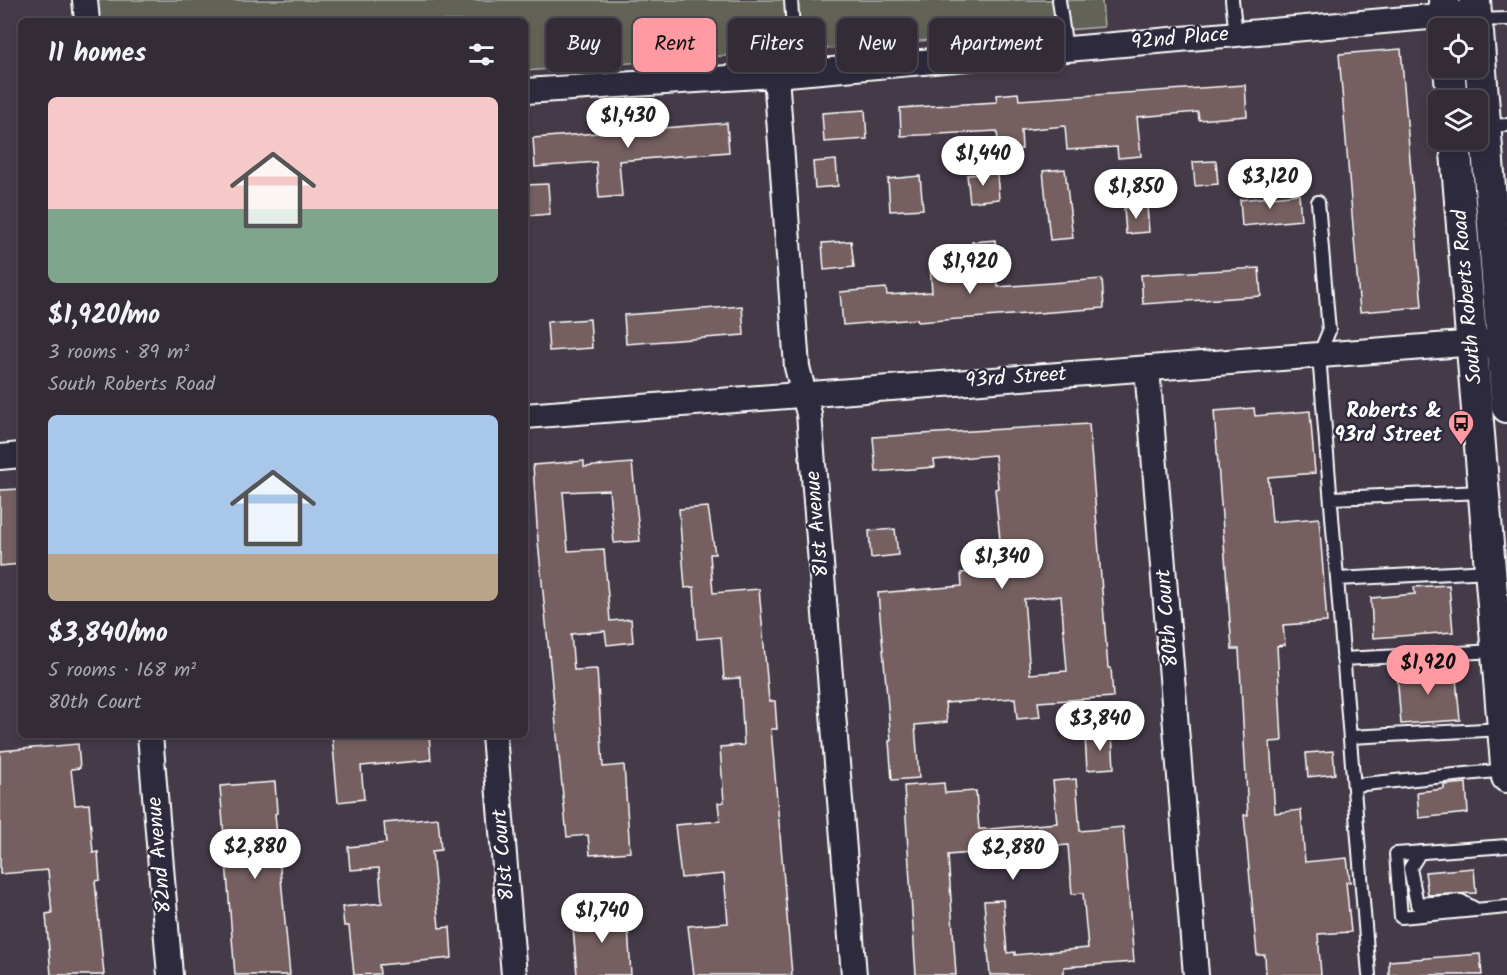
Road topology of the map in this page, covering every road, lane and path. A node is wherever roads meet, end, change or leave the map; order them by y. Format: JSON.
{"nodes":[{"id":1,"x":85,"y":0,"type":"edge"},
{"id":2,"x":791,"y":0,"type":"edge"},
{"id":3,"x":1059,"y":0,"type":"edge"},
{"id":4,"x":1232,"y":0,"type":"edge"},
{"id":5,"x":1445,"y":15,"type":"edge"},
{"id":6,"x":87,"y":18,"type":"edge"},
{"id":7,"x":1469,"y":18,"type":"edge"},
{"id":8,"x":1488,"y":19,"type":"edge"},
{"id":9,"x":1507,"y":19,"type":"edge"},
{"id":10,"x":1236,"y":35,"type":"junction"},
{"id":11,"x":1066,"y":50,"type":"junction"},
{"id":12,"x":786,"y":74,"type":"junction"},
{"id":13,"x":1488,"y":78,"type":"edge"},
{"id":14,"x":528,"y":91,"type":"edge"},
{"id":15,"x":1496,"y":125,"type":"edge"},
{"id":16,"x":1457,"y":150,"type":"edge"},
{"id":17,"x":1318,"y":202,"type":"dead end"},
{"id":18,"x":1500,"y":241,"type":"edge"},
{"id":19,"x":1494,"y":342,"type":"edge"},
{"id":20,"x":1319,"y":355,"type":"junction"},
{"id":21,"x":1147,"y":368,"type":"junction"},
{"id":22,"x":804,"y":394,"type":"junction"},
{"id":23,"x":1507,"y":407,"type":"edge"},
{"id":24,"x":528,"y":416,"type":"edge"},
{"id":25,"x":18,"y":455,"type":"edge"},
{"id":26,"x":0,"y":457,"type":"edge"},
{"id":27,"x":1485,"y":492,"type":"junction"},
{"id":28,"x":1331,"y":498,"type":"junction"},
{"id":29,"x":1490,"y":572,"type":"junction"},
{"id":30,"x":1337,"y":579,"type":"junction"},
{"id":31,"x":1497,"y":650,"type":"junction"},
{"id":32,"x":1343,"y":659,"type":"junction"},
{"id":33,"x":1504,"y":729,"type":"junction"},
{"id":34,"x":1350,"y":737,"type":"junction"},
{"id":35,"x":150,"y":738,"type":"edge"},
{"id":36,"x":494,"y":738,"type":"edge"},
{"id":37,"x":1506,"y":770,"type":"edge"},
{"id":38,"x":1507,"y":777,"type":"edge"},
{"id":39,"x":1354,"y":785,"type":"junction"},
{"id":40,"x":1507,"y":846,"type":"edge"},
{"id":41,"x":1420,"y":852,"type":"junction"},
{"id":42,"x":1507,"y":908,"type":"edge"},
{"id":43,"x":1477,"y":910,"type":"junction"},
{"id":44,"x":170,"y":975,"type":"edge"},
{"id":45,"x":514,"y":975,"type":"edge"},
{"id":46,"x":854,"y":975,"type":"edge"},
{"id":47,"x":1196,"y":975,"type":"edge"},
{"id":48,"x":1369,"y":975,"type":"edge"}],
"edges":[{"from":1,"to":6,"type":"street"},
{"from":2,"to":12,"type":"lane"},
{"from":3,"to":11,"type":"lane"},
{"from":4,"to":10,"type":"lane"},
{"from":5,"to":7,"type":"street","name":"92nd Place"},
{"from":5,"to":10,"type":"street","name":"92nd Place"},
{"from":8,"to":9,"type":"lane"},
{"from":10,"to":11,"type":"street","name":"92nd Place"},
{"from":11,"to":12,"type":"street","name":"92nd Place"},
{"from":12,"to":14,"type":"street","name":"92nd Place"},
{"from":12,"to":22,"type":"street","name":"81st Avenue"},
{"from":13,"to":15,"type":"street","name":"South Roberts Road"},
{"from":15,"to":18,"type":"street","name":"South Roberts Road"},
{"from":16,"to":19,"type":"street","name":"South Roberts Road"},
{"from":17,"to":20,"type":"lane"},
{"from":18,"to":19,"type":"street","name":"South Roberts Road"},
{"from":19,"to":20,"type":"street","name":"93rd Street"},
{"from":19,"to":23,"type":"street","name":"South Roberts Road"},
{"from":19,"to":27,"type":"street","name":"South Roberts Road"},
{"from":20,"to":21,"type":"street","name":"93rd Street"},
{"from":20,"to":28,"type":"lane"},
{"from":21,"to":22,"type":"street","name":"93rd Street"},
{"from":21,"to":47,"type":"street","name":"80th Court"},
{"from":22,"to":24,"type":"street","name":"93rd Street"},
{"from":22,"to":46,"type":"street","name":"81st Avenue"},
{"from":25,"to":26,"type":"street"},
{"from":27,"to":28,"type":"lane"},
{"from":27,"to":29,"type":"street","name":"South Roberts Road"},
{"from":28,"to":30,"type":"lane"},
{"from":29,"to":30,"type":"lane"},
{"from":29,"to":31,"type":"street","name":"South Roberts Road"},
{"from":30,"to":32,"type":"lane"},
{"from":31,"to":32,"type":"lane"},
{"from":31,"to":33,"type":"street","name":"South Roberts Road"},
{"from":32,"to":34,"type":"lane"},
{"from":33,"to":34,"type":"lane"},
{"from":33,"to":37,"type":"street","name":"South Roberts Road"},
{"from":34,"to":39,"type":"lane"},
{"from":35,"to":44,"type":"street","name":"82nd Avenue"},
{"from":36,"to":45,"type":"street","name":"81st Court"},
{"from":37,"to":38,"type":"street","name":"South Roberts Road"},
{"from":37,"to":39,"type":"lane"},
{"from":39,"to":48,"type":"lane"},
{"from":40,"to":41,"type":"lane"},
{"from":41,"to":43,"type":"lane"},
{"from":41,"to":43,"type":"lane"},
{"from":42,"to":43,"type":"lane"}]}
